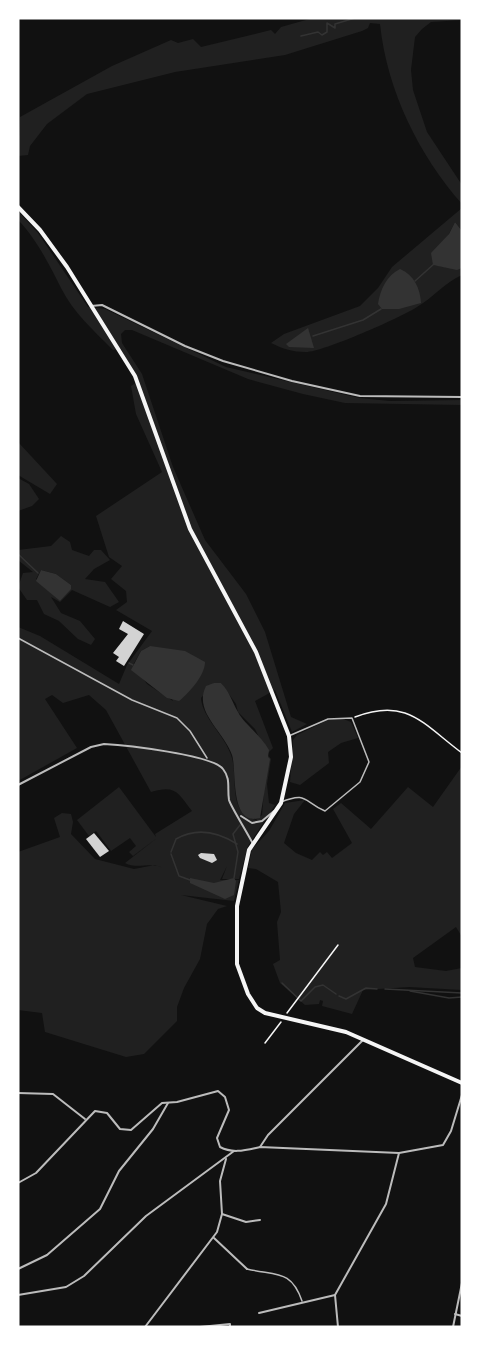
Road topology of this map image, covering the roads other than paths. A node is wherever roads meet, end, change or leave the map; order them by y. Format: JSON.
{"nodes":[{"id":1,"x":18,"y":207,"type":"edge"},
{"id":2,"x":92,"y":306,"type":"junction"},
{"id":3,"x":462,"y":397,"type":"edge"},
{"id":4,"x":18,"y":638,"type":"edge"},
{"id":5,"x":289,"y":736,"type":"junction"},
{"id":6,"x":207,"y":758,"type":"junction"},
{"id":7,"x":18,"y":785,"type":"edge"},
{"id":8,"x":279,"y":805,"type":"junction"},
{"id":9,"x":239,"y":814,"type":"junction"},
{"id":10,"x":253,"y":844,"type":"junction"},
{"id":11,"x":363,"y":1040,"type":"junction"},
{"id":12,"x":462,"y":1083,"type":"edge"},
{"id":13,"x":18,"y":1093,"type":"edge"},
{"id":14,"x":462,"y":1095,"type":"edge"},
{"id":15,"x":168,"y":1103,"type":"junction"},
{"id":16,"x":84,"y":1119,"type":"junction"},
{"id":17,"x":260,"y":1147,"type":"junction"},
{"id":18,"x":234,"y":1151,"type":"junction"},
{"id":19,"x":399,"y":1153,"type":"junction"},
{"id":20,"x":226,"y":1160,"type":"junction"},
{"id":21,"x":18,"y":1184,"type":"edge"},
{"id":22,"x":222,"y":1214,"type":"junction"},
{"id":23,"x":260,"y":1220,"type":"dead end"},
{"id":24,"x":214,"y":1238,"type":"junction"},
{"id":25,"x":18,"y":1269,"type":"edge"},
{"id":26,"x":247,"y":1269,"type":"joint"},
{"id":27,"x":462,"y":1283,"type":"edge"},
{"id":28,"x":335,"y":1294,"type":"junction"},
{"id":29,"x":18,"y":1295,"type":"edge"},
{"id":30,"x":302,"y":1302,"type":"junction"},
{"id":31,"x":259,"y":1313,"type":"dead end"},
{"id":32,"x":455,"y":1314,"type":"junction"},
{"id":33,"x":462,"y":1316,"type":"edge"},
{"id":34,"x":230,"y":1325,"type":"edge"},
{"id":35,"x":145,"y":1327,"type":"edge"},
{"id":36,"x":201,"y":1327,"type":"edge"},
{"id":37,"x":338,"y":1327,"type":"edge"},
{"id":38,"x":453,"y":1327,"type":"edge"}],
"edges":[{"from":1,"to":2,"type":"main road"},
{"from":2,"to":3,"type":"street"},
{"from":2,"to":5,"type":"main road"},
{"from":4,"to":6,"type":"lane"},
{"from":5,"to":8,"type":"main road"},
{"from":5,"to":8,"type":"lane"},
{"from":6,"to":7,"type":"street"},
{"from":6,"to":9,"type":"street"},
{"from":8,"to":9,"type":"street"},
{"from":8,"to":10,"type":"main road"},
{"from":9,"to":10,"type":"street"},
{"from":10,"to":11,"type":"main road"},
{"from":11,"to":12,"type":"main road"},
{"from":11,"to":17,"type":"street"},
{"from":13,"to":16,"type":"street"},
{"from":14,"to":19,"type":"street"},
{"from":15,"to":16,"type":"street"},
{"from":15,"to":18,"type":"street"},
{"from":15,"to":25,"type":"street"},
{"from":16,"to":21,"type":"street"},
{"from":17,"to":18,"type":"street"},
{"from":17,"to":19,"type":"street"},
{"from":18,"to":20,"type":"street"},
{"from":19,"to":28,"type":"street"},
{"from":20,"to":22,"type":"street"},
{"from":20,"to":29,"type":"street"},
{"from":22,"to":23,"type":"street"},
{"from":22,"to":24,"type":"street"},
{"from":24,"to":26,"type":"street"},
{"from":24,"to":35,"type":"street"},
{"from":26,"to":30,"type":"lane"},
{"from":27,"to":32,"type":"street"},
{"from":28,"to":30,"type":"street"},
{"from":28,"to":37,"type":"street"},
{"from":30,"to":31,"type":"street"},
{"from":32,"to":33,"type":"street"},
{"from":32,"to":38,"type":"street"},
{"from":34,"to":36,"type":"street"}]}
